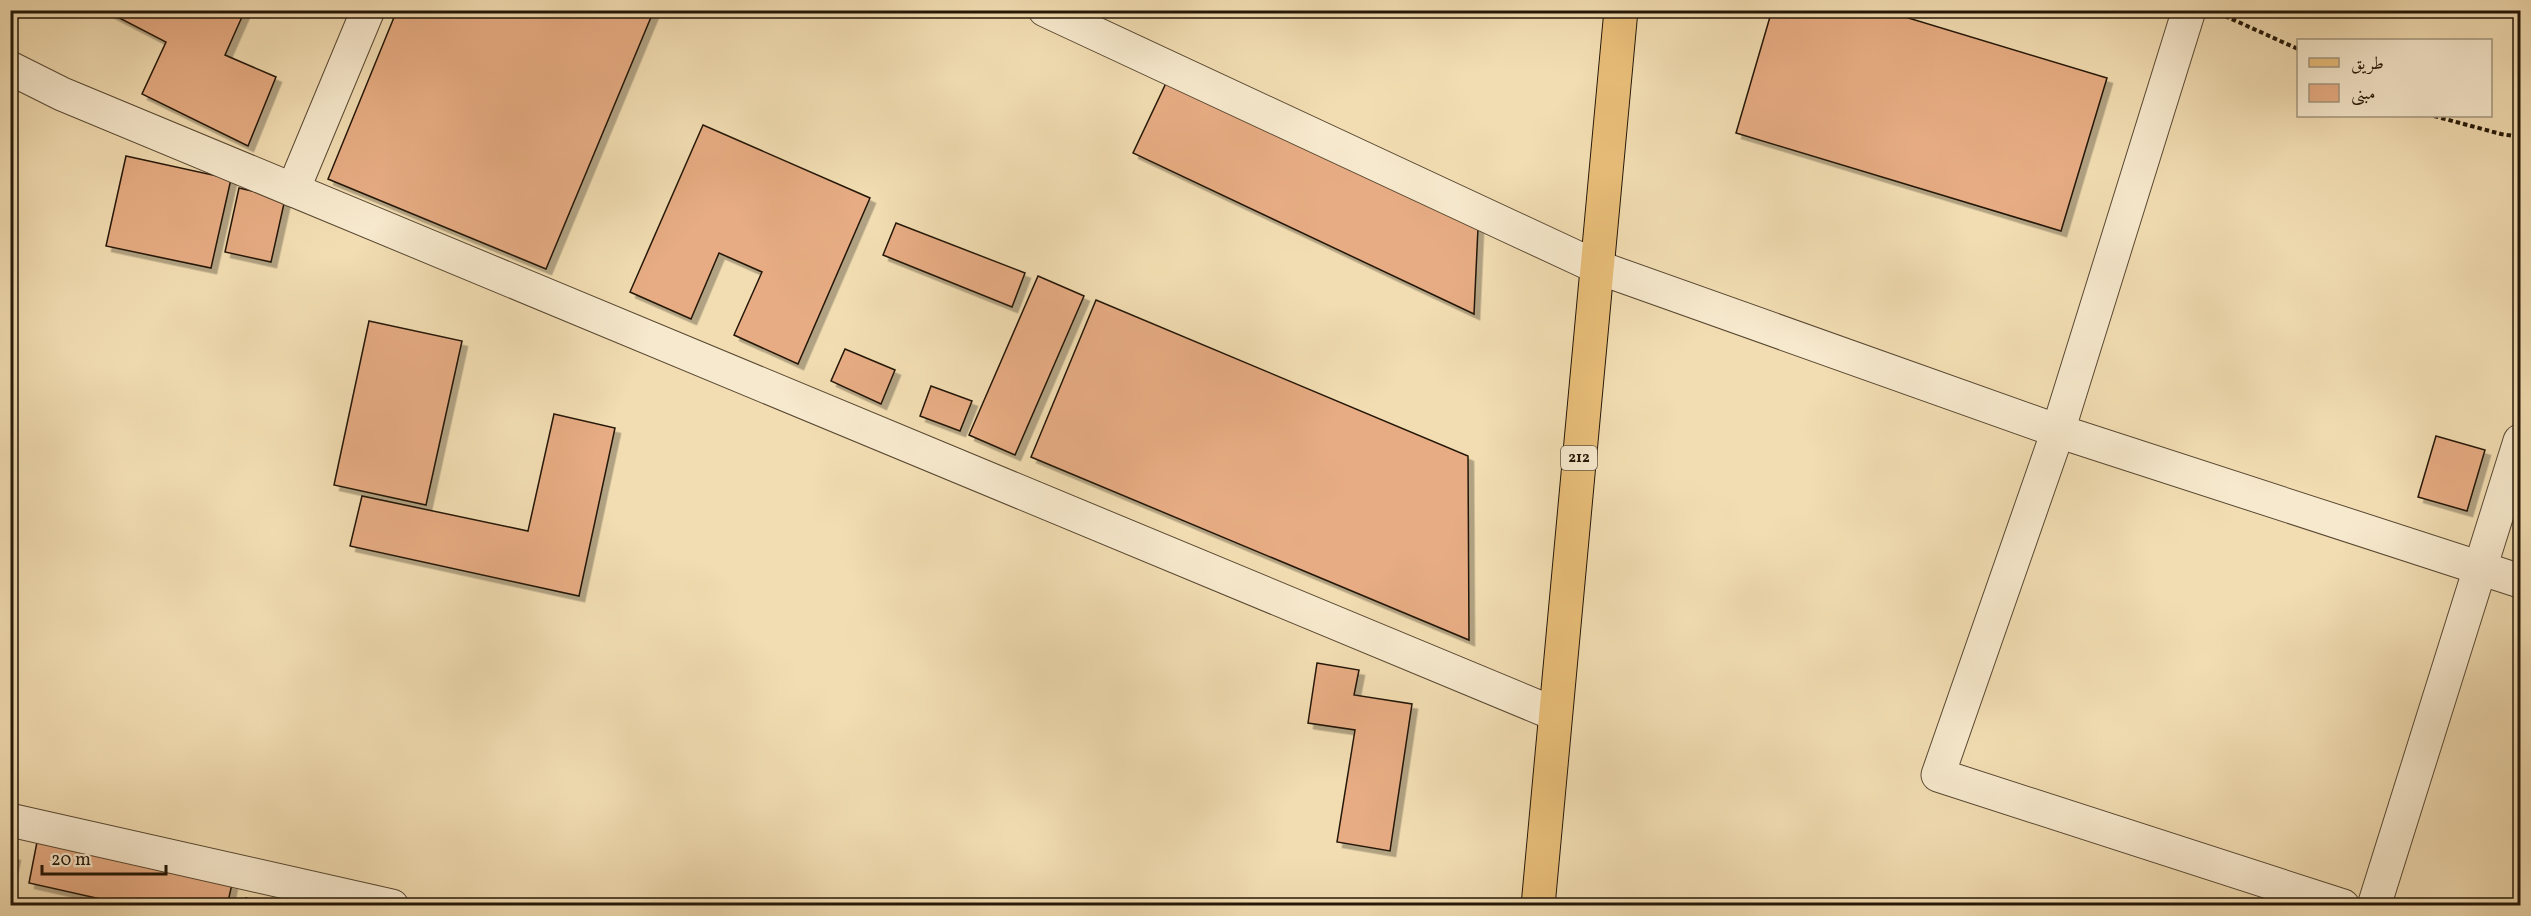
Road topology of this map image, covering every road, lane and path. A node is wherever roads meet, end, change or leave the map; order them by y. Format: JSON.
{"nodes":[{"id":1,"x":368,"y":10,"type":"edge"},
{"id":2,"x":1045,"y":10,"type":"edge"},
{"id":3,"x":1621,"y":10,"type":"edge"},
{"id":4,"x":2189,"y":10,"type":"edge"},
{"id":5,"x":2223,"y":15,"type":"dead end"},
{"id":6,"x":2297,"y":49,"type":"edge"},
{"id":7,"x":10,"y":68,"type":"edge"},
{"id":8,"x":2438,"y":117,"type":"edge"},
{"id":9,"x":2520,"y":137,"type":"edge"},
{"id":10,"x":293,"y":190,"type":"junction"},
{"id":11,"x":1597,"y":267,"type":"junction"},
{"id":12,"x":2058,"y":431,"type":"junction"},
{"id":13,"x":2520,"y":441,"type":"edge"},
{"id":14,"x":2480,"y":569,"type":"junction"},
{"id":15,"x":2520,"y":581,"type":"edge"},
{"id":16,"x":1555,"y":714,"type":"junction"},
{"id":17,"x":10,"y":820,"type":"edge"},
{"id":18,"x":392,"y":906,"type":"edge"},
{"id":19,"x":1538,"y":906,"type":"edge"},
{"id":20,"x":2343,"y":906,"type":"edge"},
{"id":21,"x":2374,"y":906,"type":"edge"}],
"edges":[{"from":1,"to":10,"type":"street"},
{"from":2,"to":11,"type":"street"},
{"from":3,"to":11,"type":"main road","number":"212"},
{"from":4,"to":12,"type":"street"},
{"from":5,"to":6,"type":"path"},
{"from":7,"to":10,"type":"street"},
{"from":8,"to":9,"type":"path"},
{"from":10,"to":16,"type":"street"},
{"from":11,"to":12,"type":"street"},
{"from":11,"to":16,"type":"main road","number":"212"},
{"from":12,"to":14,"type":"street"},
{"from":12,"to":20,"type":"street"},
{"from":13,"to":14,"type":"street"},
{"from":14,"to":15,"type":"street"},
{"from":14,"to":21,"type":"street"},
{"from":16,"to":19,"type":"main road","number":"212"},
{"from":17,"to":18,"type":"street"}]}
